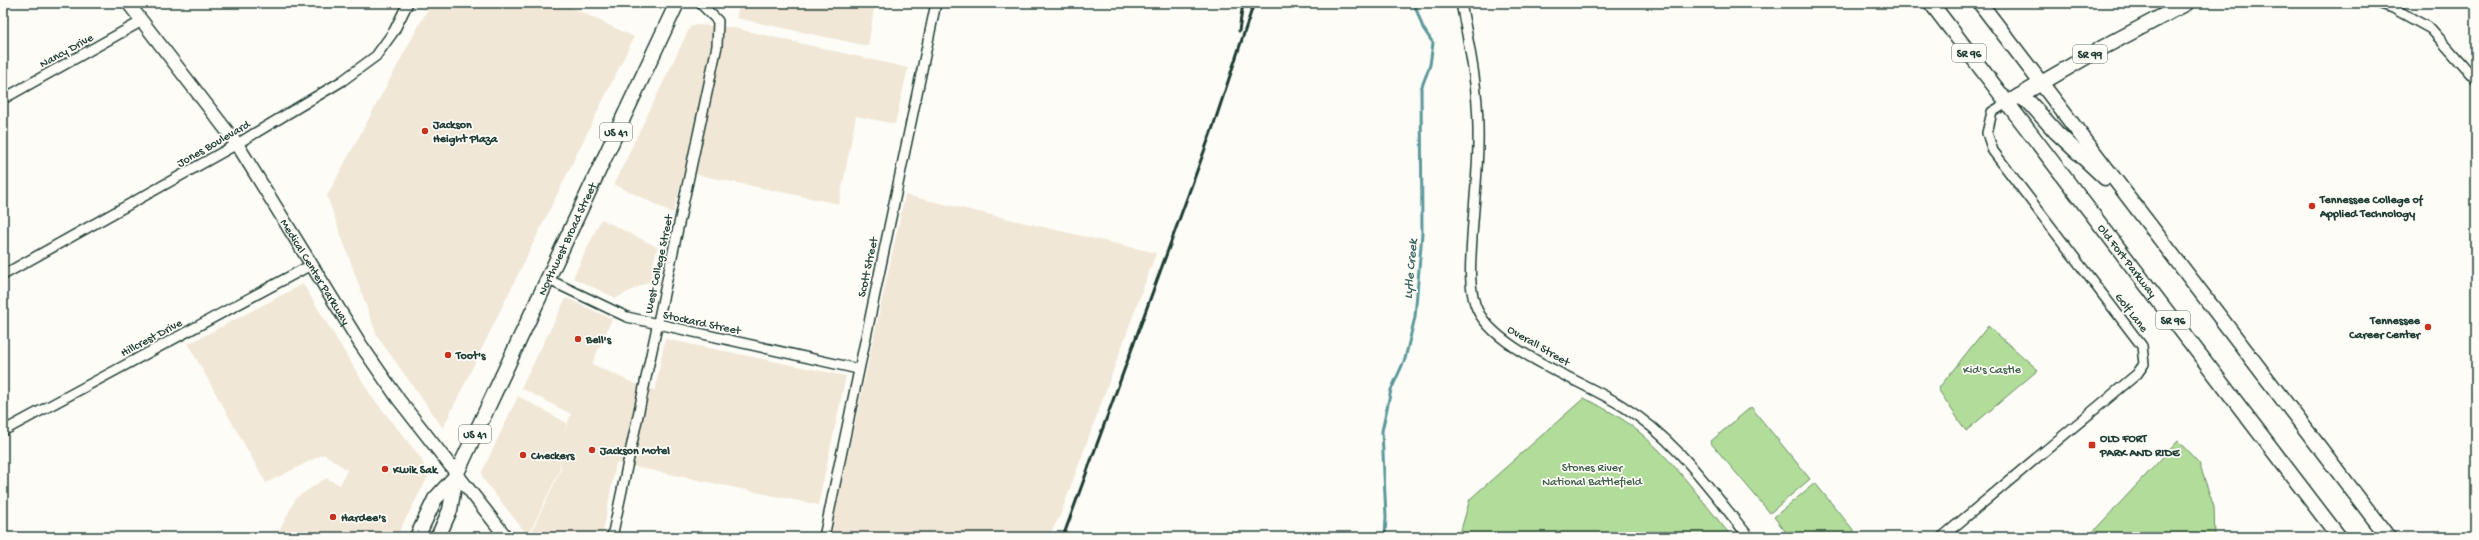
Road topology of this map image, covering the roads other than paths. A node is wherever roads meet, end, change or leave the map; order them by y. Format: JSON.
{"nodes":[{"id":1,"x":128,"y":3,"type":"edge"},
{"id":2,"x":408,"y":3,"type":"edge"},
{"id":3,"x":677,"y":3,"type":"edge"},
{"id":4,"x":700,"y":3,"type":"edge"},
{"id":5,"x":936,"y":3,"type":"edge"},
{"id":6,"x":1461,"y":3,"type":"edge"},
{"id":7,"x":1931,"y":3,"type":"edge"},
{"id":8,"x":1980,"y":3,"type":"edge"},
{"id":9,"x":2187,"y":3,"type":"edge"},
{"id":10,"x":2378,"y":3,"type":"edge"},
{"id":11,"x":142,"y":21,"type":"junction"},
{"id":12,"x":2476,"y":80,"type":"edge"},
{"id":13,"x":2041,"y":82,"type":"junction"},
{"id":14,"x":3,"y":99,"type":"edge"},
{"id":15,"x":2013,"y":100,"type":"junction"},
{"id":16,"x":237,"y":144,"type":"junction"},
{"id":17,"x":2131,"y":201,"type":"junction"},
{"id":18,"x":311,"y":265,"type":"junction"},
{"id":19,"x":3,"y":275,"type":"edge"},
{"id":20,"x":548,"y":279,"type":"junction"},
{"id":21,"x":657,"y":325,"type":"junction"},
{"id":22,"x":858,"y":368,"type":"junction"},
{"id":23,"x":3,"y":431,"type":"edge"},
{"id":24,"x":456,"y":475,"type":"junction"},
{"id":25,"x":417,"y":537,"type":"edge"},
{"id":26,"x":438,"y":537,"type":"edge"},
{"id":27,"x":506,"y":537,"type":"edge"},
{"id":28,"x":612,"y":537,"type":"edge"},
{"id":29,"x":824,"y":537,"type":"edge"},
{"id":30,"x":1749,"y":537,"type":"edge"},
{"id":31,"x":1942,"y":537,"type":"edge"},
{"id":32,"x":2339,"y":537,"type":"edge"},
{"id":33,"x":2388,"y":537,"type":"edge"}],
"edges":[{"from":1,"to":11,"type":"main road","name":"Medical Center Parkway"},
{"from":2,"to":16,"type":"street","name":"Jones Boulevard"},
{"from":3,"to":20,"type":"main road","name":"Northwest Broad Street","number":"US 41"},
{"from":4,"to":21,"type":"street","name":"West College Street"},
{"from":5,"to":22,"type":"street","name":"Scott Street"},
{"from":6,"to":30,"type":"street","name":"Overall Street"},
{"from":7,"to":15,"type":"main road","name":"Old Fort Parkway","number":"SR 96"},
{"from":8,"to":13,"type":"main road"},
{"from":9,"to":13,"type":"main road","number":"SR 99"},
{"from":10,"to":12,"type":"street"},
{"from":11,"to":14,"type":"street","name":"Nancy Drive"},
{"from":11,"to":16,"type":"main road","name":"Medical Center Parkway"},
{"from":13,"to":15,"type":"main road","number":"SR 99"},
{"from":13,"to":17,"type":"main road"},
{"from":15,"to":17,"type":"main road"},
{"from":15,"to":31,"type":"street","name":"Golf Lane"},
{"from":15,"to":32,"type":"main road","name":"Old Fort Parkway","number":"SR 96"},
{"from":16,"to":18,"type":"main road","name":"Medical Center Parkway"},
{"from":16,"to":19,"type":"street","name":"Jones Boulevard"},
{"from":17,"to":33,"type":"main road"},
{"from":18,"to":23,"type":"street","name":"Hillcrest Drive"},
{"from":18,"to":24,"type":"main road","name":"Medical Center Parkway"},
{"from":20,"to":21,"type":"street","name":"Stockard Street"},
{"from":20,"to":24,"type":"main road","name":"Northwest Broad Street","number":"US 41"},
{"from":21,"to":22,"type":"street","name":"Stockard Street"},
{"from":21,"to":28,"type":"street","name":"West College Street"},
{"from":22,"to":29,"type":"street","name":"Scott Street"},
{"from":24,"to":25,"type":"main road","name":"Northwest Broad Street","number":"US 41"},
{"from":24,"to":26,"type":"main road","name":"Northwest Broad Street","number":"US 41"},
{"from":24,"to":27,"type":"main road","name":"Medical Center Parkway"}]}
